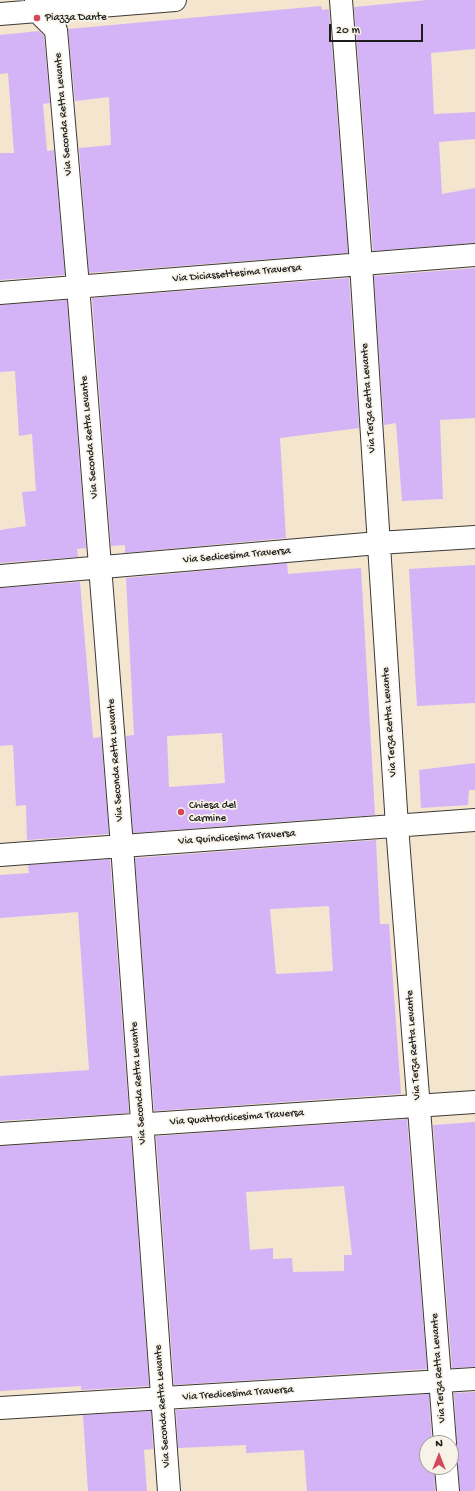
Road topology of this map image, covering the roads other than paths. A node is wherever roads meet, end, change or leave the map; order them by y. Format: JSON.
{"nodes":[{"id":1,"x":175,"y":0,"type":"edge"},
{"id":2,"x":341,"y":0,"type":"edge"},
{"id":3,"x":36,"y":5,"type":"edge"},
{"id":4,"x":0,"y":14,"type":"edge"},
{"id":5,"x":475,"y":255,"type":"edge"},
{"id":6,"x":361,"y":264,"type":"junction"},
{"id":7,"x":78,"y":286,"type":"junction"},
{"id":8,"x":0,"y":293,"type":"edge"},
{"id":9,"x":475,"y":537,"type":"edge"},
{"id":10,"x":378,"y":543,"type":"junction"},
{"id":11,"x":101,"y":568,"type":"junction"},
{"id":12,"x":0,"y":576,"type":"edge"},
{"id":13,"x":475,"y":820,"type":"edge"},
{"id":14,"x":397,"y":826,"type":"junction"},
{"id":15,"x":122,"y":846,"type":"junction"},
{"id":16,"x":0,"y":855,"type":"edge"},
{"id":17,"x":475,"y":1102,"type":"edge"},
{"id":18,"x":419,"y":1106,"type":"junction"},
{"id":19,"x":142,"y":1124,"type":"junction"},
{"id":20,"x":0,"y":1134,"type":"edge"},
{"id":21,"x":475,"y":1380,"type":"edge"},
{"id":22,"x":441,"y":1382,"type":"junction"},
{"id":23,"x":162,"y":1399,"type":"junction"},
{"id":24,"x":0,"y":1408,"type":"edge"},
{"id":25,"x":444,"y":1435,"type":"edge"},
{"id":26,"x":447,"y":1475,"type":"edge"},
{"id":27,"x":169,"y":1491,"type":"edge"},
{"id":28,"x":448,"y":1491,"type":"edge"}],
"edges":[{"from":1,"to":3,"type":"street"},
{"from":2,"to":6,"type":"street","name":"Via Terza Retta Levante"},
{"from":3,"to":4,"type":"street"},
{"from":3,"to":7,"type":"street","name":"Via Seconda Retta Levante"},
{"from":5,"to":6,"type":"street","name":"Via Diciassettesima Traversa"},
{"from":6,"to":7,"type":"street","name":"Via Diciassettesima Traversa"},
{"from":6,"to":10,"type":"street","name":"Via Terza Retta Levante"},
{"from":7,"to":8,"type":"street","name":"Via Diciassettesima Traversa"},
{"from":7,"to":11,"type":"street","name":"Via Seconda Retta Levante"},
{"from":9,"to":10,"type":"street","name":"Via Sedicesima Traversa"},
{"from":10,"to":11,"type":"street","name":"Via Sedicesima Traversa"},
{"from":10,"to":14,"type":"street","name":"Via Terza Retta Levante"},
{"from":11,"to":12,"type":"street","name":"Via Sedicesima Traversa"},
{"from":11,"to":15,"type":"street","name":"Via Seconda Retta Levante"},
{"from":13,"to":14,"type":"street","name":"Via Quindicesima Traversa"},
{"from":14,"to":15,"type":"street","name":"Via Quindicesima Traversa"},
{"from":14,"to":18,"type":"street","name":"Via Terza Retta Levante"},
{"from":15,"to":16,"type":"street","name":"Via Quindicesima Traversa"},
{"from":15,"to":19,"type":"street","name":"Via Seconda Retta Levante"},
{"from":17,"to":18,"type":"street","name":"Via Quattordicesima Traversa"},
{"from":18,"to":19,"type":"street","name":"Via Quattordicesima Traversa"},
{"from":18,"to":22,"type":"street","name":"Via Terza Retta Levante"},
{"from":19,"to":20,"type":"street","name":"Via Quattordicesima Traversa"},
{"from":19,"to":23,"type":"street","name":"Via Seconda Retta Levante"},
{"from":21,"to":22,"type":"street","name":"Via Tredicesima Traversa"},
{"from":22,"to":23,"type":"street","name":"Via Tredicesima Traversa"},
{"from":22,"to":25,"type":"street","name":"Via Terza Retta Levante"},
{"from":23,"to":24,"type":"street","name":"Via Tredicesima Traversa"},
{"from":23,"to":27,"type":"street","name":"Via Seconda Retta Levante"},
{"from":26,"to":28,"type":"street"}]}
